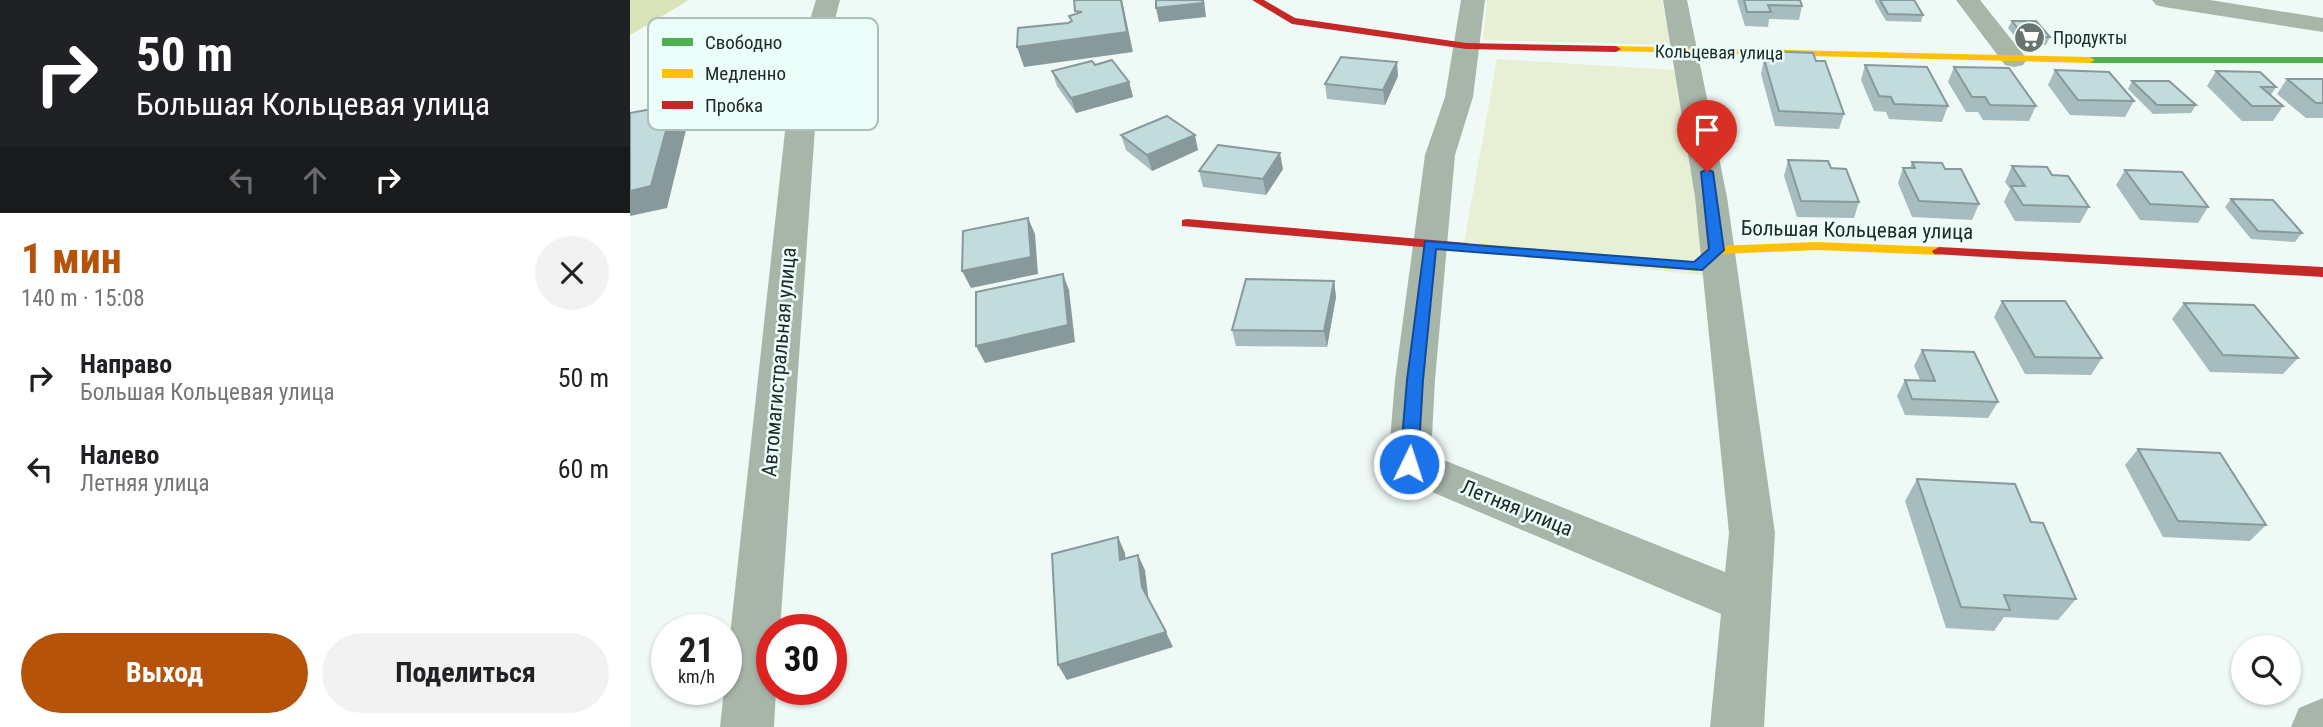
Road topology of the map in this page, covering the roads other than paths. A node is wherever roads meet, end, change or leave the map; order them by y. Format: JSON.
{"nodes":[{"id":1,"x":828,"y":0,"type":"edge"},
{"id":2,"x":1257,"y":0,"type":"edge"},
{"id":3,"x":1473,"y":0,"type":"edge"},
{"id":4,"x":1675,"y":0,"type":"edge"},
{"id":5,"x":1968,"y":0,"type":"edge"},
{"id":6,"x":2164,"y":0,"type":"edge"},
{"id":7,"x":823,"y":18,"type":"edge"},
{"id":8,"x":2323,"y":25,"type":"edge"},
{"id":9,"x":1466,"y":46,"type":"junction"},
{"id":10,"x":1685,"y":51,"type":"junction"},
{"id":11,"x":2014,"y":59,"type":"junction"},
{"id":12,"x":2323,"y":60,"type":"edge"},
{"id":13,"x":800,"y":130,"type":"edge"},
{"id":14,"x":1187,"y":223,"type":"dead end"},
{"id":15,"x":1430,"y":244,"type":"junction"},
{"id":16,"x":1717,"y":250,"type":"junction"},
{"id":17,"x":2323,"y":272,"type":"edge"},
{"id":18,"x":1748,"y":603,"type":"junction"},
{"id":19,"x":2323,"y":724,"type":"edge"},
{"id":20,"x":747,"y":727,"type":"edge"},
{"id":21,"x":1737,"y":727,"type":"edge"},
{"id":22,"x":2318,"y":727,"type":"edge"}],
"edges":[{"from":1,"to":7,"type":"street","name":"Автомагистральная улица"},
{"from":2,"to":9,"type":"street","name":"Кольцевая улица"},
{"from":3,"to":9,"type":"street","name":"Летняя улица"},
{"from":4,"to":10,"type":"street"},
{"from":5,"to":11,"type":"street"},
{"from":6,"to":8,"type":"street"},
{"from":9,"to":10,"type":"street","name":"Кольцевая улица"},
{"from":9,"to":15,"type":"street","name":"Летняя улица"},
{"from":10,"to":11,"type":"street","name":"Кольцевая улица"},
{"from":10,"to":16,"type":"street"},
{"from":11,"to":12,"type":"street","name":"Кольцевая улица"},
{"from":13,"to":20,"type":"street","name":"Автомагистральная улица"},
{"from":14,"to":15,"type":"street","name":"Большая Кольцевая улица"},
{"from":15,"to":16,"type":"street","name":"Большая Кольцевая улица"},
{"from":15,"to":18,"type":"street","name":"Летняя улица"},
{"from":16,"to":17,"type":"street","name":"Большая Кольцевая улица"},
{"from":16,"to":18,"type":"street"},
{"from":18,"to":21,"type":"street"},
{"from":19,"to":22,"type":"street"}]}
